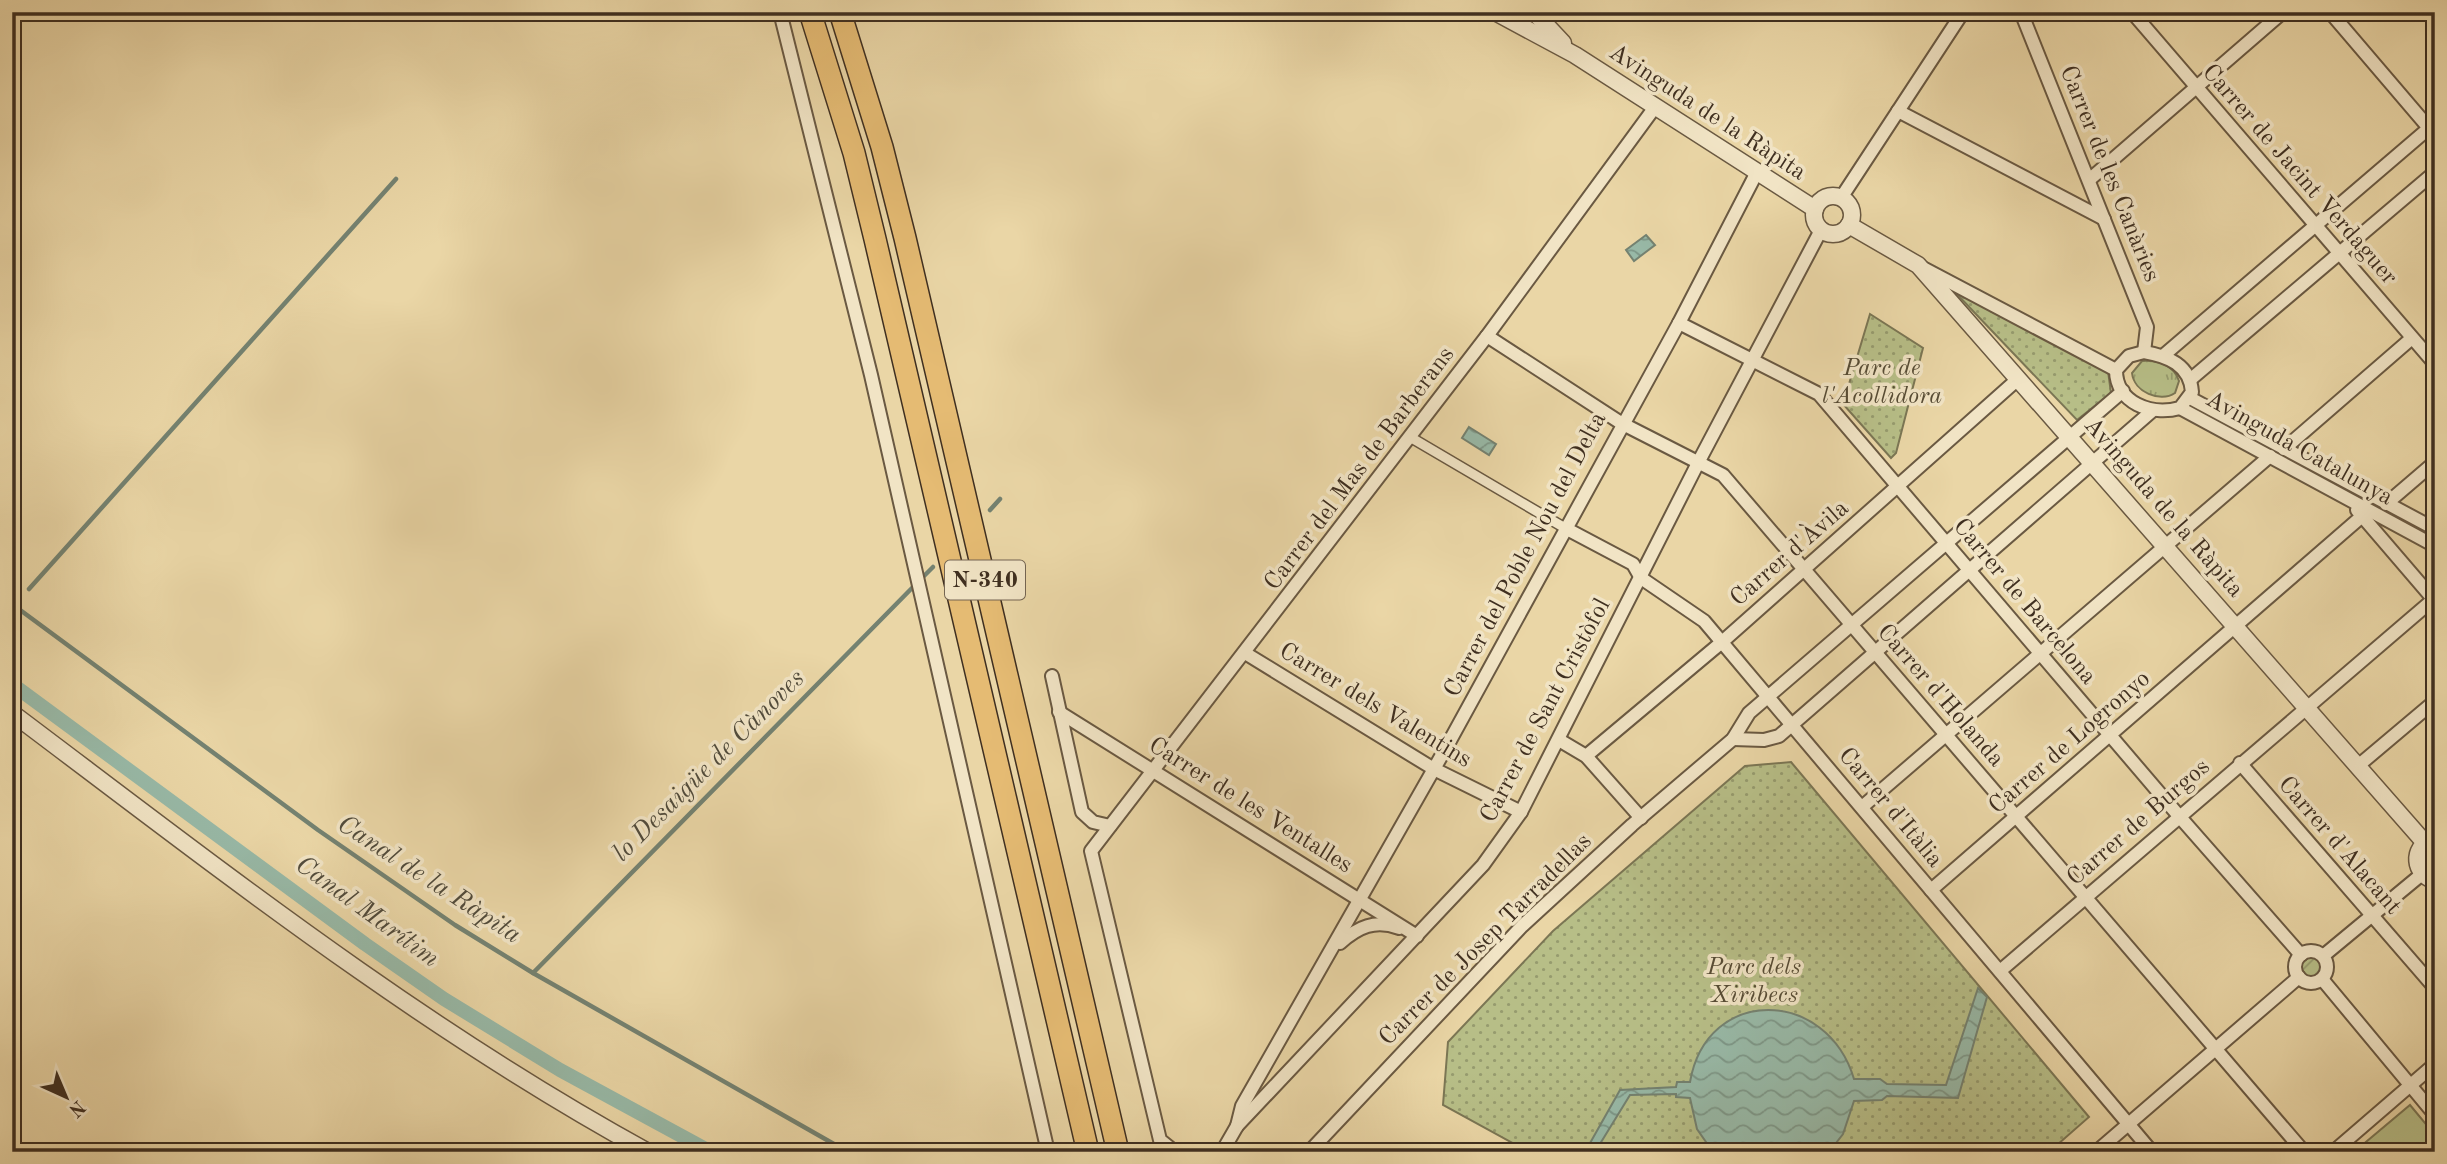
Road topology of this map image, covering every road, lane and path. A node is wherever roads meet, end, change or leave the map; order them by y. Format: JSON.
{"nodes":[{"id":1,"x":780,"y":12,"type":"edge"},
{"id":2,"x":810,"y":12,"type":"edge"},
{"id":3,"x":840,"y":12,"type":"edge"},
{"id":4,"x":1519,"y":12,"type":"edge"},
{"id":5,"x":1534,"y":12,"type":"edge"},
{"id":6,"x":1963,"y":12,"type":"edge"},
{"id":7,"x":2021,"y":12,"type":"edge"},
{"id":8,"x":2132,"y":12,"type":"edge"},
{"id":9,"x":2283,"y":12,"type":"edge"},
{"id":10,"x":2330,"y":12,"type":"edge"},
{"id":11,"x":1497,"y":13,"type":"edge"},
{"id":12,"x":1574,"y":55,"type":"junction"},
{"id":13,"x":2196,"y":87,"type":"junction"},
{"id":14,"x":1655,"y":107,"type":"junction"},
{"id":15,"x":1899,"y":111,"type":"junction"},
{"id":16,"x":2433,"y":129,"type":"edge"},
{"id":17,"x":1757,"y":172,"type":"junction"},
{"id":18,"x":2435,"y":172,"type":"edge"},
{"id":19,"x":2089,"y":180,"type":"junction"},
{"id":20,"x":1841,"y":198,"type":"junction"},
{"id":21,"x":1815,"y":209,"type":"junction"},
{"id":22,"x":2104,"y":219,"type":"junction"},
{"id":23,"x":1849,"y":225,"type":"junction"},
{"id":24,"x":2315,"y":225,"type":"junction"},
{"id":25,"x":1821,"y":230,"type":"junction"},
{"id":26,"x":2340,"y":254,"type":"junction"},
{"id":27,"x":1918,"y":265,"type":"junction"},
{"id":28,"x":1679,"y":323,"type":"junction"},
{"id":29,"x":1488,"y":336,"type":"junction"},
{"id":30,"x":2412,"y":338,"type":"junction"},
{"id":31,"x":2144,"y":352,"type":"junction"},
{"id":32,"x":2164,"y":355,"type":"junction"},
{"id":33,"x":1753,"y":359,"type":"junction"},
{"id":34,"x":2435,"y":364,"type":"edge"},
{"id":35,"x":2116,"y":370,"type":"junction"},
{"id":36,"x":2018,"y":379,"type":"junction"},
{"id":37,"x":2191,"y":379,"type":"junction"},
{"id":38,"x":2123,"y":391,"type":"junction"},
{"id":39,"x":2190,"y":398,"type":"junction"},
{"id":40,"x":2180,"y":408,"type":"junction"},
{"id":41,"x":2152,"y":411,"type":"junction"},
{"id":42,"x":1621,"y":423,"type":"junction"},
{"id":43,"x":2069,"y":436,"type":"junction"},
{"id":44,"x":1410,"y":437,"type":"junction"},
{"id":45,"x":2284,"y":449,"type":"junction"},
{"id":46,"x":2270,"y":456,"type":"junction"},
{"id":47,"x":1699,"y":461,"type":"junction"},
{"id":48,"x":2435,"y":462,"type":"edge"},
{"id":49,"x":2094,"y":463,"type":"junction"},
{"id":50,"x":1898,"y":486,"type":"junction"},
{"id":51,"x":2386,"y":504,"type":"junction"},
{"id":52,"x":2365,"y":514,"type":"junction"},
{"id":53,"x":1565,"y":528,"type":"junction"},
{"id":54,"x":2435,"y":529,"type":"edge"},
{"id":55,"x":1946,"y":543,"type":"junction"},
{"id":56,"x":2435,"y":546,"type":"edge"},
{"id":57,"x":2167,"y":547,"type":"junction"},
{"id":58,"x":1804,"y":569,"type":"junction"},
{"id":59,"x":1970,"y":571,"type":"junction"},
{"id":60,"x":1640,"y":578,"type":"junction"},
{"id":61,"x":2434,"y":599,"type":"edge"},
{"id":62,"x":1852,"y":625,"type":"junction"},
{"id":63,"x":2236,"y":626,"type":"junction"},
{"id":64,"x":1722,"y":642,"type":"junction"},
{"id":65,"x":1245,"y":653,"type":"junction"},
{"id":66,"x":1876,"y":653,"type":"junction"},
{"id":67,"x":2041,"y":654,"type":"junction"},
{"id":68,"x":1052,"y":676,"type":"dead end"},
{"id":69,"x":1768,"y":696,"type":"junction"},
{"id":70,"x":2435,"y":701,"type":"edge"},
{"id":71,"x":2306,"y":706,"type":"junction"},
{"id":72,"x":1059,"y":712,"type":"junction"},
{"id":73,"x":12,"y":713,"type":"edge"},
{"id":74,"x":1792,"y":724,"type":"junction"},
{"id":75,"x":1091,"y":731,"type":"junction"},
{"id":76,"x":1946,"y":735,"type":"junction"},
{"id":77,"x":2111,"y":736,"type":"junction"},
{"id":78,"x":1733,"y":739,"type":"junction"},
{"id":79,"x":1559,"y":740,"type":"junction"},
{"id":80,"x":1066,"y":743,"type":"junction"},
{"id":81,"x":1586,"y":756,"type":"junction"},
{"id":82,"x":2240,"y":763,"type":"junction"},
{"id":83,"x":2359,"y":765,"type":"junction"},
{"id":84,"x":1434,"y":769,"type":"junction"},
{"id":85,"x":1154,"y":771,"type":"junction"},
{"id":86,"x":1862,"y":807,"type":"junction"},
{"id":87,"x":1521,"y":812,"type":"junction"},
{"id":88,"x":2179,"y":816,"type":"junction"},
{"id":89,"x":2016,"y":817,"type":"junction"},
{"id":90,"x":1641,"y":818,"type":"junction"},
{"id":91,"x":1110,"y":826,"type":"junction"},
{"id":92,"x":2430,"y":840,"type":"edge"},
{"id":93,"x":2428,"y":877,"type":"edge"},
{"id":94,"x":1931,"y":890,"type":"junction"},
{"id":95,"x":2085,"y":897,"type":"junction"},
{"id":96,"x":1360,"y":900,"type":"junction"},
{"id":97,"x":2371,"y":916,"type":"junction"},
{"id":98,"x":1417,"y":936,"type":"junction"},
{"id":99,"x":2301,"y":955,"type":"junction"},
{"id":100,"x":1328,"y":956,"type":"junction"},
{"id":101,"x":2323,"y":956,"type":"junction"},
{"id":102,"x":2000,"y":971,"type":"junction"},
{"id":103,"x":2299,"y":977,"type":"junction"},
{"id":104,"x":2322,"y":979,"type":"junction"},
{"id":105,"x":2435,"y":988,"type":"edge"},
{"id":106,"x":2216,"y":1049,"type":"junction"},
{"id":107,"x":2435,"y":1064,"type":"edge"},
{"id":108,"x":2410,"y":1086,"type":"junction"},
{"id":109,"x":2435,"y":1115,"type":"edge"},
{"id":110,"x":2128,"y":1124,"type":"junction"},
{"id":111,"x":1237,"y":1126,"type":"junction"},
{"id":112,"x":648,"y":1152,"type":"edge"},
{"id":113,"x":1048,"y":1152,"type":"edge"},
{"id":114,"x":1088,"y":1152,"type":"edge"},
{"id":115,"x":1118,"y":1152,"type":"edge"},
{"id":116,"x":1175,"y":1152,"type":"edge"},
{"id":117,"x":1222,"y":1152,"type":"edge"},
{"id":118,"x":1308,"y":1152,"type":"edge"},
{"id":119,"x":2096,"y":1152,"type":"edge"},
{"id":120,"x":2152,"y":1152,"type":"edge"},
{"id":121,"x":2304,"y":1152,"type":"edge"},
{"id":122,"x":2333,"y":1152,"type":"edge"}],
"edges":[{"from":1,"to":113,"type":"street"},
{"from":2,"to":114,"type":"highway","number":"N-340"},
{"from":3,"to":115,"type":"highway","number":"N-340"},
{"from":4,"to":11,"type":"street"},
{"from":5,"to":12,"type":"street"},
{"from":6,"to":15,"type":"street"},
{"from":7,"to":19,"type":"street","name":"Carrer de les Canàries"},
{"from":8,"to":13,"type":"street","name":"Carrer de Jacint Verdaguer"},
{"from":9,"to":13,"type":"street"},
{"from":10,"to":16,"type":"street"},
{"from":11,"to":12,"type":"street"},
{"from":12,"to":14,"type":"street","name":"Avinguda de la Ràpita"},
{"from":13,"to":19,"type":"street"},
{"from":13,"to":24,"type":"street","name":"Carrer de Jacint Verdaguer"},
{"from":14,"to":17,"type":"street","name":"Avinguda de la Ràpita"},
{"from":14,"to":29,"type":"street","name":"Carrer del Mas de Barberans"},
{"from":15,"to":20,"type":"street"},
{"from":15,"to":22,"type":"street"},
{"from":16,"to":24,"type":"street"},
{"from":17,"to":21,"type":"street","name":"Avinguda de la Ràpita"},
{"from":17,"to":28,"type":"street","name":"Carrer del Poble Nou del Delta"},
{"from":18,"to":26,"type":"street"},
{"from":19,"to":22,"type":"street","name":"Carrer de les Canàries"},
{"from":20,"to":21,"type":"street"},
{"from":20,"to":23,"type":"street"},
{"from":21,"to":25,"type":"street"},
{"from":22,"to":31,"type":"street","name":"Carrer de les Canàries"},
{"from":23,"to":25,"type":"street"},
{"from":23,"to":27,"type":"street","name":"Avinguda de la Ràpita"},
{"from":24,"to":26,"type":"street","name":"Carrer de Jacint Verdaguer"},
{"from":24,"to":32,"type":"street"},
{"from":25,"to":33,"type":"street","name":"Carrer de Sant Cristòfol"},
{"from":26,"to":30,"type":"street","name":"Carrer de Jacint Verdaguer"},
{"from":26,"to":37,"type":"street"},
{"from":27,"to":35,"type":"street"},
{"from":27,"to":36,"type":"street","name":"Avinguda de la Ràpita"},
{"from":28,"to":33,"type":"street","name":"Carrer de Barcelona"},
{"from":28,"to":42,"type":"street","name":"Carrer del Poble Nou del Delta"},
{"from":29,"to":42,"type":"street","name":"Carrer d'Holanda"},
{"from":29,"to":44,"type":"street","name":"Carrer del Mas de Barberans"},
{"from":30,"to":34,"type":"street","name":"Carrer de Jacint Verdaguer"},
{"from":30,"to":45,"type":"street"},
{"from":31,"to":32,"type":"street"},
{"from":31,"to":35,"type":"street"},
{"from":32,"to":37,"type":"street"},
{"from":33,"to":47,"type":"street","name":"Carrer de Sant Cristòfol"},
{"from":33,"to":50,"type":"street","name":"Carrer de Barcelona"},
{"from":35,"to":38,"type":"street"},
{"from":36,"to":43,"type":"street","name":"Avinguda de la Ràpita"},
{"from":36,"to":50,"type":"street","name":"Carrer d'Àvila"},
{"from":37,"to":39,"type":"street"},
{"from":38,"to":41,"type":"street"},
{"from":38,"to":43,"type":"street","name":"Carrer de Josep Tarradellas"},
{"from":39,"to":40,"type":"street"},
{"from":39,"to":45,"type":"street"},
{"from":40,"to":41,"type":"street"},
{"from":40,"to":46,"type":"street","name":"Avinguda Catalunya"},
{"from":41,"to":49,"type":"street"},
{"from":42,"to":47,"type":"street","name":"Carrer d'Holanda"},
{"from":42,"to":53,"type":"street","name":"Carrer del Poble Nou del Delta"},
{"from":43,"to":49,"type":"street","name":"Avinguda de la Ràpita"},
{"from":43,"to":55,"type":"street","name":"Carrer de Josep Tarradellas"},
{"from":44,"to":53,"type":"street"},
{"from":44,"to":65,"type":"street","name":"Carrer del Mas de Barberans"},
{"from":45,"to":51,"type":"street"},
{"from":46,"to":52,"type":"street","name":"Avinguda Catalunya"},
{"from":46,"to":57,"type":"street"},
{"from":47,"to":58,"type":"street","name":"Carrer d'Holanda"},
{"from":47,"to":60,"type":"street","name":"Carrer de Sant Cristòfol"},
{"from":48,"to":51,"type":"street"},
{"from":49,"to":57,"type":"street","name":"Avinguda de la Ràpita"},
{"from":49,"to":59,"type":"street"},
{"from":50,"to":55,"type":"street","name":"Carrer de Barcelona"},
{"from":50,"to":58,"type":"street","name":"Carrer d'Àvila"},
{"from":51,"to":54,"type":"street"},
{"from":52,"to":56,"type":"street","name":"Avinguda Catalunya"},
{"from":52,"to":61,"type":"street"},
{"from":52,"to":63,"type":"street","name":"Carrer de Logronyo"},
{"from":53,"to":60,"type":"street","name":"Carrer d'Itàlia"},
{"from":53,"to":84,"type":"street","name":"Carrer del Poble Nou del Delta"},
{"from":55,"to":59,"type":"street","name":"Carrer de Barcelona"},
{"from":55,"to":62,"type":"street","name":"Carrer de Josep Tarradellas"},
{"from":57,"to":63,"type":"street","name":"Avinguda de la Ràpita"},
{"from":57,"to":67,"type":"street"},
{"from":58,"to":62,"type":"street","name":"Carrer d'Holanda"},
{"from":58,"to":64,"type":"street","name":"Carrer d'Àvila"},
{"from":59,"to":66,"type":"street"},
{"from":59,"to":67,"type":"street","name":"Carrer de Barcelona"},
{"from":60,"to":64,"type":"street","name":"Carrer d'Itàlia"},
{"from":60,"to":79,"type":"street","name":"Carrer de Sant Cristòfol"},
{"from":61,"to":71,"type":"street","name":"Carrer de Burgos"},
{"from":62,"to":66,"type":"street","name":"Carrer d'Holanda"},
{"from":62,"to":69,"type":"street","name":"Carrer de Josep Tarradellas"},
{"from":63,"to":71,"type":"street","name":"Avinguda de la Ràpita"},
{"from":63,"to":77,"type":"street","name":"Carrer de Logronyo"},
{"from":64,"to":69,"type":"street","name":"Carrer d'Itàlia"},
{"from":64,"to":81,"type":"street","name":"Carrer d'Àvila"},
{"from":65,"to":84,"type":"street","name":"Carrer dels Valentins"},
{"from":65,"to":85,"type":"street","name":"Carrer del Mas de Barberans"},
{"from":66,"to":74,"type":"street"},
{"from":66,"to":76,"type":"street","name":"Carrer d'Holanda"},
{"from":67,"to":76,"type":"street"},
{"from":67,"to":77,"type":"street","name":"Carrer de Barcelona"},
{"from":68,"to":72,"type":"street"},
{"from":69,"to":74,"type":"street","name":"Carrer d'Itàlia"},
{"from":69,"to":78,"type":"street","name":"Carrer de Josep Tarradellas"},
{"from":70,"to":83,"type":"street"},
{"from":71,"to":82,"type":"street","name":"Carrer de Burgos"},
{"from":71,"to":83,"type":"street","name":"Avinguda de la Ràpita"},
{"from":72,"to":75,"type":"street","name":"Carrer de les Ventalles"},
{"from":72,"to":80,"type":"street"},
{"from":73,"to":112,"type":"street"},
{"from":74,"to":78,"type":"street"},
{"from":74,"to":86,"type":"street","name":"Carrer d'Itàlia"},
{"from":75,"to":80,"type":"street"},
{"from":75,"to":85,"type":"street","name":"Carrer de les Ventalles"},
{"from":76,"to":86,"type":"street"},
{"from":76,"to":89,"type":"street","name":"Carrer d'Holanda"},
{"from":77,"to":88,"type":"street","name":"Carrer de Barcelona"},
{"from":77,"to":89,"type":"street","name":"Carrer de Logronyo"},
{"from":78,"to":90,"type":"street","name":"Carrer de Josep Tarradellas"},
{"from":79,"to":81,"type":"street"},
{"from":79,"to":87,"type":"street","name":"Carrer de Sant Cristòfol"},
{"from":80,"to":91,"type":"street"},
{"from":81,"to":90,"type":"street"},
{"from":82,"to":88,"type":"street","name":"Carrer de Burgos"},
{"from":82,"to":97,"type":"street","name":"Carrer d'Alacant"},
{"from":83,"to":92,"type":"street","name":"Avinguda de la Ràpita"},
{"from":84,"to":87,"type":"street","name":"Carrer dels Valentins"},
{"from":84,"to":96,"type":"street","name":"Carrer del Poble Nou del Delta"},
{"from":85,"to":91,"type":"street","name":"Carrer del Mas de Barberans"},
{"from":85,"to":96,"type":"street","name":"Carrer de les Ventalles"},
{"from":86,"to":94,"type":"street","name":"Carrer d'Itàlia"},
{"from":87,"to":98,"type":"street","name":"Carrer de Sant Cristòfol"},
{"from":88,"to":95,"type":"street","name":"Carrer de Burgos"},
{"from":88,"to":99,"type":"street","name":"Carrer de Barcelona"},
{"from":89,"to":94,"type":"street","name":"Carrer de Logronyo"},
{"from":89,"to":95,"type":"street","name":"Carrer d'Holanda"},
{"from":90,"to":118,"type":"street","name":"Carrer de Josep Tarradellas"},
{"from":91,"to":116,"type":"street","name":"Carrer del Mas de Barberans"},
{"from":92,"to":93,"type":"street"},
{"from":93,"to":97,"type":"street"},
{"from":94,"to":102,"type":"street","name":"Carrer d'Itàlia"},
{"from":95,"to":102,"type":"street","name":"Carrer de Burgos"},
{"from":95,"to":106,"type":"street","name":"Carrer d'Holanda"},
{"from":96,"to":98,"type":"street","name":"Carrer de les Ventalles"},
{"from":96,"to":100,"type":"street","name":"Carrer del Poble Nou del Delta"},
{"from":97,"to":101,"type":"street"},
{"from":97,"to":105,"type":"street","name":"Carrer d'Alacant"},
{"from":98,"to":100,"type":"street","name":"Carrer del Poble Nou del Delta"},
{"from":98,"to":111,"type":"street","name":"Carrer de Sant Cristòfol"},
{"from":99,"to":101,"type":"street"},
{"from":99,"to":103,"type":"street"},
{"from":100,"to":111,"type":"street","name":"Carrer del Poble Nou del Delta"},
{"from":101,"to":104,"type":"street"},
{"from":102,"to":110,"type":"street","name":"Carrer d'Itàlia"},
{"from":103,"to":104,"type":"street"},
{"from":103,"to":106,"type":"street"},
{"from":104,"to":108,"type":"street"},
{"from":106,"to":110,"type":"street"},
{"from":106,"to":121,"type":"street","name":"Carrer d'Holanda"},
{"from":107,"to":108,"type":"street"},
{"from":108,"to":109,"type":"street"},
{"from":108,"to":122,"type":"street"},
{"from":110,"to":119,"type":"street"},
{"from":110,"to":120,"type":"street","name":"Carrer d'Itàlia"},
{"from":111,"to":117,"type":"street","name":"Carrer de Sant Cristòfol"}]}
